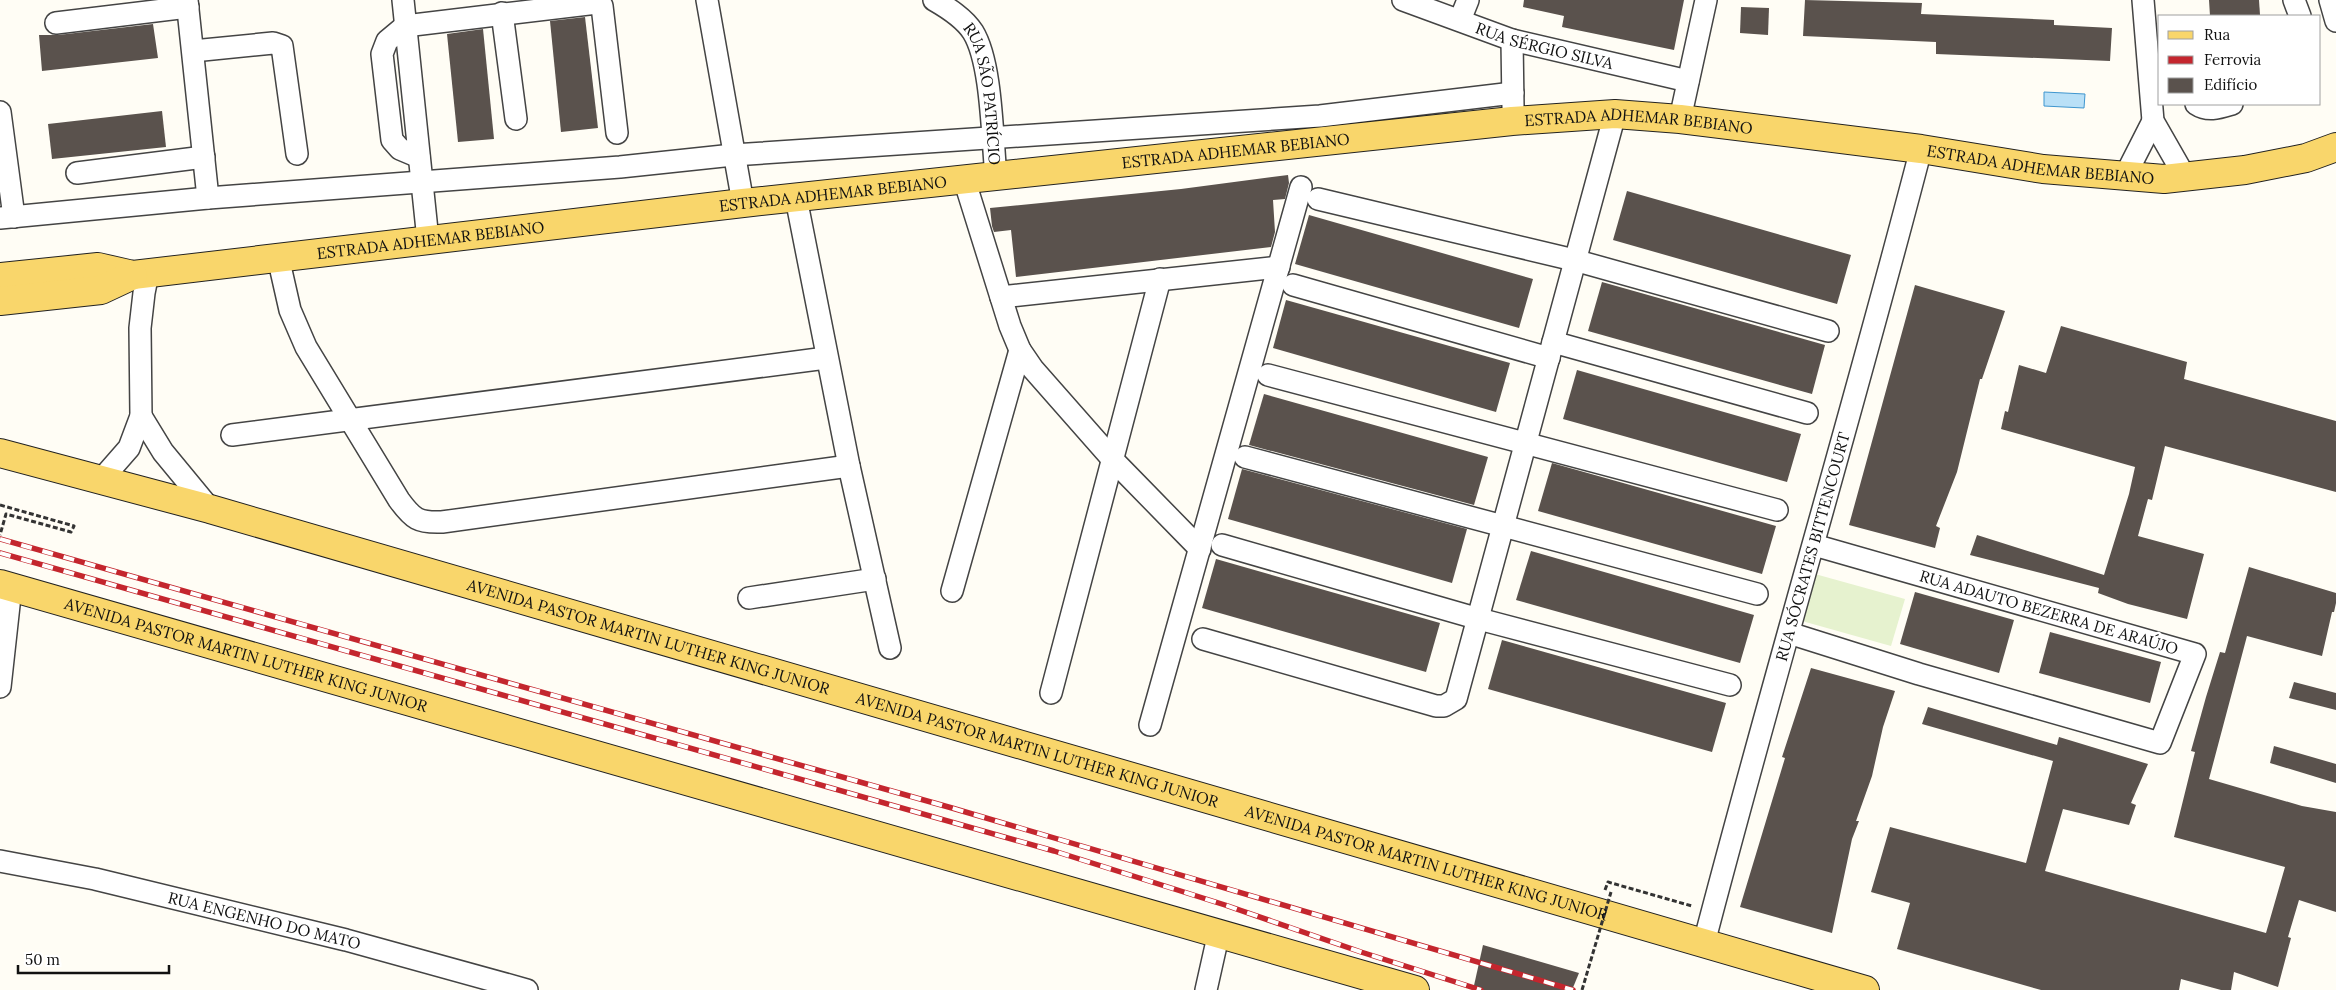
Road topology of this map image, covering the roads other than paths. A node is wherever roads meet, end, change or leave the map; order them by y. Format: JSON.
{"nodes":[{"id":1,"x":403,"y":0,"type":"edge"},
{"id":2,"x":707,"y":0,"type":"edge"},
{"id":3,"x":934,"y":0,"type":"edge"},
{"id":4,"x":1403,"y":0,"type":"edge"},
{"id":5,"x":1468,"y":0,"type":"edge"},
{"id":6,"x":1706,"y":0,"type":"edge"},
{"id":7,"x":2143,"y":0,"type":"edge"},
{"id":8,"x":2294,"y":0,"type":"edge"},
{"id":9,"x":2330,"y":0,"type":"edge"},
{"id":10,"x":188,"y":3,"type":"edge"},
{"id":11,"x":502,"y":13,"type":"junction"},
{"id":12,"x":2300,"y":15,"type":"edge"},
{"id":13,"x":1460,"y":20,"type":"junction"},
{"id":14,"x":2336,"y":21,"type":"edge"},
{"id":15,"x":56,"y":23,"type":"dead end"},
{"id":16,"x":405,"y":26,"type":"junction"},
{"id":17,"x":1512,"y":40,"type":"junction"},
{"id":18,"x":193,"y":51,"type":"junction"},
{"id":19,"x":2154,"y":65,"type":"edge"},
{"id":20,"x":1688,"y":81,"type":"junction"},
{"id":21,"x":1513,"y":93,"type":"junction"},
{"id":22,"x":2198,"y":105,"type":"edge"},
{"id":23,"x":2229,"y":105,"type":"edge"},
{"id":24,"x":0,"y":112,"type":"edge"},
{"id":25,"x":1615,"y":114,"type":"junction"},
{"id":26,"x":516,"y":119,"type":"dead end"},
{"id":27,"x":1680,"y":119,"type":"junction"},
{"id":28,"x":2153,"y":120,"type":"junction"},
{"id":29,"x":1512,"y":121,"type":"junction"},
{"id":30,"x":617,"y":133,"type":"dead end"},
{"id":31,"x":992,"y":136,"type":"junction"},
{"id":32,"x":2336,"y":146,"type":"edge"},
{"id":33,"x":1921,"y":150,"type":"junction"},
{"id":34,"x":297,"y":154,"type":"dead end"},
{"id":35,"x":733,"y":155,"type":"junction"},
{"id":36,"x":204,"y":156,"type":"junction"},
{"id":37,"x":77,"y":173,"type":"dead end"},
{"id":38,"x":996,"y":176,"type":"junction"},
{"id":39,"x":2125,"y":176,"type":"junction"},
{"id":40,"x":2185,"y":177,"type":"junction"},
{"id":41,"x":964,"y":179,"type":"junction"},
{"id":42,"x":421,"y":182,"type":"junction"},
{"id":43,"x":208,"y":198,"type":"junction"},
{"id":44,"x":796,"y":198,"type":"junction"},
{"id":45,"x":743,"y":203,"type":"junction"},
{"id":46,"x":7,"y":217,"type":"edge"},
{"id":47,"x":428,"y":240,"type":"junction"},
{"id":48,"x":278,"y":257,"type":"junction"},
{"id":49,"x":1574,"y":260,"type":"junction"},
{"id":50,"x":1279,"y":267,"type":"junction"},
{"id":51,"x":140,"y":274,"type":"junction"},
{"id":52,"x":0,"y":276,"type":"edge"},
{"id":53,"x":1160,"y":279,"type":"junction"},
{"id":54,"x":1292,"y":285,"type":"dead end"},
{"id":55,"x":1001,"y":297,"type":"junction"},
{"id":56,"x":0,"y":301,"type":"edge"},
{"id":57,"x":1828,"y":331,"type":"dead end"},
{"id":58,"x":1020,"y":350,"type":"junction"},
{"id":59,"x":1551,"y":350,"type":"junction"},
{"id":60,"x":826,"y":358,"type":"junction"},
{"id":61,"x":1268,"y":375,"type":"dead end"},
{"id":62,"x":1806,"y":413,"type":"dead end"},
{"id":63,"x":141,"y":416,"type":"junction"},
{"id":64,"x":351,"y":419,"type":"junction"},
{"id":65,"x":232,"y":435,"type":"dead end"},
{"id":66,"x":1526,"y":444,"type":"junction"},
{"id":67,"x":0,"y":453,"type":"edge"},
{"id":68,"x":1245,"y":457,"type":"dead end"},
{"id":69,"x":1114,"y":461,"type":"junction"},
{"id":70,"x":849,"y":466,"type":"junction"},
{"id":71,"x":101,"y":480,"type":"junction"},
{"id":72,"x":210,"y":509,"type":"junction"},
{"id":73,"x":1777,"y":510,"type":"dead end"},
{"id":74,"x":1505,"y":525,"type":"junction"},
{"id":75,"x":1222,"y":545,"type":"dead end"},
{"id":76,"x":1814,"y":545,"type":"junction"},
{"id":77,"x":1200,"y":549,"type":"junction"},
{"id":78,"x":875,"y":579,"type":"junction"},
{"id":79,"x":5,"y":586,"type":"edge"},
{"id":80,"x":952,"y":590,"type":"dead end"},
{"id":81,"x":1757,"y":594,"type":"dead end"},
{"id":82,"x":749,"y":598,"type":"dead end"},
{"id":83,"x":1479,"y":619,"type":"junction"},
{"id":84,"x":1789,"y":632,"type":"junction"},
{"id":85,"x":1203,"y":639,"type":"dead end"},
{"id":86,"x":890,"y":648,"type":"dead end"},
{"id":87,"x":1730,"y":685,"type":"dead end"},
{"id":88,"x":0,"y":687,"type":"edge"},
{"id":89,"x":1051,"y":693,"type":"dead end"},
{"id":90,"x":1150,"y":725,"type":"dead end"},
{"id":91,"x":0,"y":861,"type":"edge"},
{"id":92,"x":1219,"y":932,"type":"junction"},
{"id":93,"x":1704,"y":943,"type":"junction"},
{"id":94,"x":527,"y":990,"type":"edge"},
{"id":95,"x":1206,"y":990,"type":"edge"},
{"id":96,"x":1415,"y":990,"type":"edge"},
{"id":97,"x":1865,"y":990,"type":"edge"}],
"edges":[{"from":1,"to":16,"type":"street"},
{"from":2,"to":35,"type":"street"},
{"from":3,"to":31,"type":"street","name":"RUA SÃO PATRÍCIO"},
{"from":4,"to":13,"type":"street","name":"RUA SÉRGIO SILVA"},
{"from":5,"to":13,"type":"street"},
{"from":6,"to":20,"type":"street"},
{"from":7,"to":19,"type":"street"},
{"from":8,"to":12,"type":"street"},
{"from":9,"to":14,"type":"street"},
{"from":10,"to":15,"type":"street"},
{"from":10,"to":18,"type":"street"},
{"from":11,"to":16,"type":"street"},
{"from":11,"to":26,"type":"street"},
{"from":11,"to":30,"type":"street"},
{"from":13,"to":17,"type":"street","name":"RUA SÉRGIO SILVA"},
{"from":16,"to":42,"type":"street"},
{"from":17,"to":20,"type":"street","name":"RUA SÉRGIO SILVA"},
{"from":17,"to":21,"type":"street"},
{"from":18,"to":34,"type":"street"},
{"from":18,"to":36,"type":"street"},
{"from":19,"to":28,"type":"street"},
{"from":20,"to":27,"type":"street"},
{"from":21,"to":29,"type":"street"},
{"from":21,"to":31,"type":"street","name":"ESTRADA ADHEMAR BEBIANO"},
{"from":22,"to":23,"type":"street"},
{"from":24,"to":46,"type":"street"},
{"from":25,"to":27,"type":"main road","name":"ESTRADA ADHEMAR BEBIANO"},
{"from":25,"to":29,"type":"main road","name":"ESTRADA ADHEMAR BEBIANO"},
{"from":25,"to":49,"type":"street"},
{"from":27,"to":33,"type":"main road","name":"ESTRADA ADHEMAR BEBIANO"},
{"from":28,"to":39,"type":"street"},
{"from":28,"to":40,"type":"street"},
{"from":29,"to":38,"type":"main road","name":"ESTRADA ADHEMAR BEBIANO"},
{"from":31,"to":35,"type":"street","name":"ESTRADA ADHEMAR BEBIANO"},
{"from":31,"to":38,"type":"street","name":"RUA SÃO PATRÍCIO"},
{"from":32,"to":40,"type":"main road","name":"ESTRADA ADHEMAR BEBIANO"},
{"from":33,"to":39,"type":"main road","name":"ESTRADA ADHEMAR BEBIANO"},
{"from":33,"to":76,"type":"street","name":"RUA SÓCRATES BITTENCOURT"},
{"from":35,"to":42,"type":"street","name":"ESTRADA ADHEMAR BEBIANO"},
{"from":35,"to":45,"type":"street"},
{"from":36,"to":37,"type":"street"},
{"from":36,"to":43,"type":"street"},
{"from":38,"to":41,"type":"main road","name":"ESTRADA ADHEMAR BEBIANO"},
{"from":39,"to":40,"type":"main road","name":"ESTRADA ADHEMAR BEBIANO"},
{"from":41,"to":44,"type":"main road","name":"ESTRADA ADHEMAR BEBIANO"},
{"from":41,"to":55,"type":"street"},
{"from":42,"to":43,"type":"street","name":"ESTRADA ADHEMAR BEBIANO"},
{"from":42,"to":47,"type":"street"},
{"from":43,"to":46,"type":"street","name":"ESTRADA ADHEMAR BEBIANO"},
{"from":44,"to":45,"type":"main road","name":"ESTRADA ADHEMAR BEBIANO"},
{"from":44,"to":60,"type":"street"},
{"from":45,"to":47,"type":"main road","name":"ESTRADA ADHEMAR BEBIANO"},
{"from":47,"to":48,"type":"main road","name":"ESTRADA ADHEMAR BEBIANO"},
{"from":48,"to":51,"type":"main road","name":"ESTRADA ADHEMAR BEBIANO"},
{"from":48,"to":64,"type":"street"},
{"from":49,"to":50,"type":"street"},
{"from":49,"to":57,"type":"street"},
{"from":49,"to":59,"type":"street"},
{"from":50,"to":53,"type":"street"},
{"from":50,"to":77,"type":"street"},
{"from":51,"to":52,"type":"main road","name":"ESTRADA ADHEMAR BEBIANO"},
{"from":51,"to":56,"type":"main road","name":"ESTRADA ADHEMAR BEBIANO"},
{"from":51,"to":63,"type":"street"},
{"from":53,"to":55,"type":"street"},
{"from":53,"to":69,"type":"street"},
{"from":54,"to":59,"type":"street"},
{"from":55,"to":58,"type":"street"},
{"from":58,"to":69,"type":"street"},
{"from":58,"to":80,"type":"street"},
{"from":59,"to":62,"type":"street"},
{"from":59,"to":66,"type":"street"},
{"from":60,"to":64,"type":"street"},
{"from":60,"to":70,"type":"street"},
{"from":61,"to":66,"type":"street"},
{"from":63,"to":71,"type":"street"},
{"from":63,"to":72,"type":"street"},
{"from":64,"to":65,"type":"street"},
{"from":64,"to":70,"type":"street"},
{"from":66,"to":73,"type":"street"},
{"from":66,"to":74,"type":"street"},
{"from":67,"to":71,"type":"main road","name":"AVENIDA PASTOR MARTIN LUTHER KING JUNIOR"},
{"from":68,"to":74,"type":"street"},
{"from":69,"to":77,"type":"street"},
{"from":69,"to":89,"type":"street"},
{"from":70,"to":78,"type":"street"},
{"from":71,"to":72,"type":"main road","name":"AVENIDA PASTOR MARTIN LUTHER KING JUNIOR"},
{"from":72,"to":93,"type":"main road","name":"AVENIDA PASTOR MARTIN LUTHER KING JUNIOR"},
{"from":74,"to":81,"type":"street"},
{"from":74,"to":83,"type":"street"},
{"from":75,"to":83,"type":"street"},
{"from":76,"to":84,"type":"street","name":"RUA SÓCRATES BITTENCOURT"},
{"from":76,"to":84,"type":"street","name":"RUA ADAUTO BEZERRA DE ARAÚJO"},
{"from":77,"to":90,"type":"street"},
{"from":78,"to":82,"type":"street"},
{"from":78,"to":86,"type":"street"},
{"from":79,"to":88,"type":"street"},
{"from":79,"to":92,"type":"main road","name":"AVENIDA PASTOR MARTIN LUTHER KING JUNIOR"},
{"from":83,"to":85,"type":"street"},
{"from":83,"to":87,"type":"street"},
{"from":84,"to":93,"type":"street","name":"RUA SÓCRATES BITTENCOURT"},
{"from":91,"to":94,"type":"street","name":"RUA ENGENHO DO MATO"},
{"from":92,"to":95,"type":"street"},
{"from":92,"to":96,"type":"main road","name":"AVENIDA PASTOR MARTIN LUTHER KING JUNIOR"},
{"from":93,"to":97,"type":"main road","name":"AVENIDA PASTOR MARTIN LUTHER KING JUNIOR"}]}
